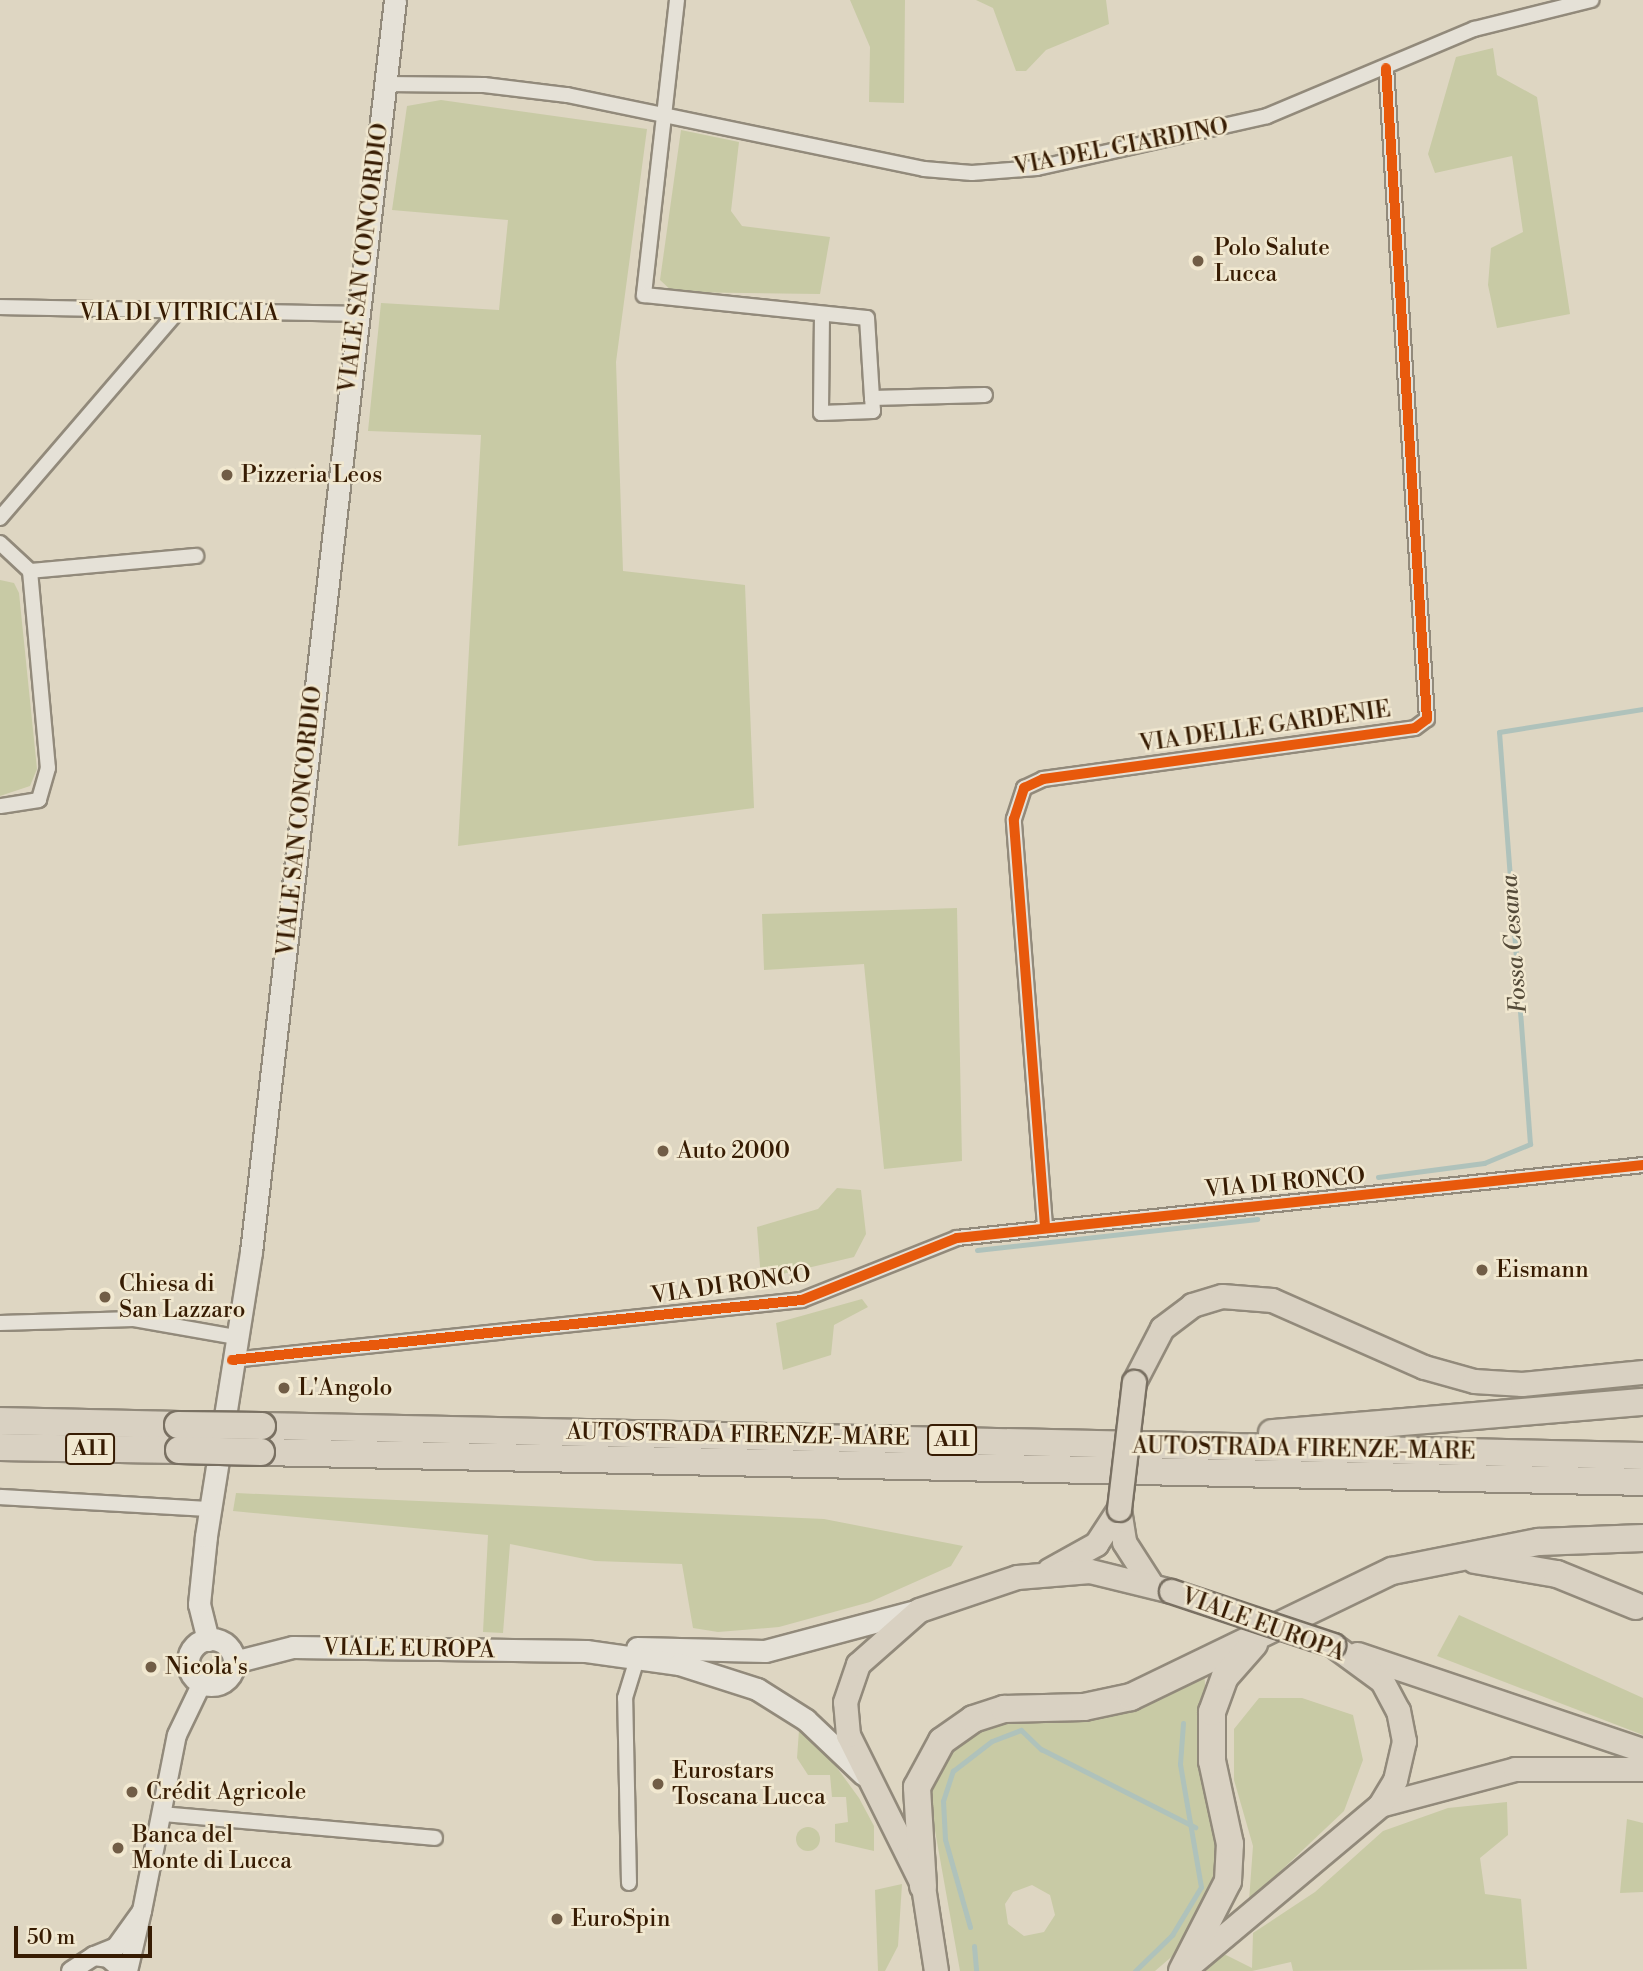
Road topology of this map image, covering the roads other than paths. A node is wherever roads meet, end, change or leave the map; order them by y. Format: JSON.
{"nodes":[{"id":1,"x":395,"y":0,"type":"edge"},
{"id":2,"x":677,"y":0,"type":"edge"},
{"id":3,"x":1591,"y":0,"type":"edge"},
{"id":4,"x":1386,"y":68,"type":"junction"},
{"id":5,"x":386,"y":84,"type":"junction"},
{"id":6,"x":664,"y":114,"type":"junction"},
{"id":7,"x":0,"y":307,"type":"edge"},
{"id":8,"x":177,"y":312,"type":"junction"},
{"id":9,"x":358,"y":314,"type":"junction"},
{"id":10,"x":822,"y":315,"type":"junction"},
{"id":11,"x":985,"y":395,"type":"dead end"},
{"id":12,"x":872,"y":398,"type":"junction"},
{"id":13,"x":0,"y":518,"type":"edge"},
{"id":14,"x":0,"y":543,"type":"edge"},
{"id":15,"x":196,"y":556,"type":"dead end"},
{"id":16,"x":30,"y":571,"type":"junction"},
{"id":17,"x":0,"y":806,"type":"edge"},
{"id":18,"x":1643,"y":1165,"type":"edge"},
{"id":19,"x":1045,"y":1226,"type":"junction"},
{"id":20,"x":0,"y":1323,"type":"edge"},
{"id":21,"x":236,"y":1336,"type":"junction"},
{"id":22,"x":232,"y":1360,"type":"junction"},
{"id":23,"x":1643,"y":1372,"type":"edge"},
{"id":24,"x":1643,"y":1402,"type":"edge"},
{"id":25,"x":0,"y":1421,"type":"edge"},
{"id":26,"x":179,"y":1438,"type":"junction"},
{"id":27,"x":261,"y":1438,"type":"junction"},
{"id":28,"x":1158,"y":1445,"type":"junction"},
{"id":29,"x":0,"y":1447,"type":"edge"},
{"id":30,"x":1643,"y":1456,"type":"edge"},
{"id":31,"x":1643,"y":1482,"type":"edge"},
{"id":32,"x":0,"y":1497,"type":"edge"},
{"id":33,"x":210,"y":1509,"type":"junction"},
{"id":34,"x":1119,"y":1509,"type":"junction"},
{"id":35,"x":1643,"y":1538,"type":"edge"},
{"id":36,"x":1456,"y":1557,"type":"junction"},
{"id":37,"x":1044,"y":1573,"type":"junction"},
{"id":38,"x":1161,"y":1588,"type":"junction"},
{"id":39,"x":1636,"y":1606,"type":"dead end"},
{"id":40,"x":1306,"y":1607,"type":"junction"},
{"id":41,"x":919,"y":1610,"type":"junction"},
{"id":42,"x":208,"y":1640,"type":"junction"},
{"id":43,"x":1338,"y":1647,"type":"junction"},
{"id":44,"x":586,"y":1651,"type":"junction"},
{"id":45,"x":636,"y":1659,"type":"junction"},
{"id":46,"x":234,"y":1662,"type":"junction"},
{"id":47,"x":202,"y":1683,"type":"junction"},
{"id":48,"x":1643,"y":1750,"type":"edge"},
{"id":49,"x":1643,"y":1769,"type":"edge"},
{"id":50,"x":863,"y":1774,"type":"junction"},
{"id":51,"x":1380,"y":1805,"type":"junction"},
{"id":52,"x":162,"y":1814,"type":"junction"},
{"id":53,"x":435,"y":1838,"type":"dead end"},
{"id":54,"x":629,"y":1883,"type":"dead end"},
{"id":55,"x":923,"y":1885,"type":"junction"},
{"id":56,"x":142,"y":1912,"type":"junction"},
{"id":57,"x":94,"y":1956,"type":"junction"},
{"id":58,"x":937,"y":1966,"type":"edge"},
{"id":59,"x":71,"y":1971,"type":"edge"},
{"id":60,"x":125,"y":1971,"type":"edge"},
{"id":61,"x":1182,"y":1971,"type":"edge"}],
"edges":[{"from":1,"to":5,"type":"main road","name":"VIALE SAN CONCORDIO"},
{"from":2,"to":6,"type":"street"},
{"from":3,"to":4,"type":"street","name":"VIA DEL GIARDINO"},
{"from":4,"to":6,"type":"street","name":"VIA DEL GIARDINO"},
{"from":4,"to":19,"type":"street","name":"VIA DELLE GARDENIE"},
{"from":5,"to":6,"type":"street","name":"VIA DEL GIARDINO"},
{"from":5,"to":9,"type":"main road","name":"VIALE SAN CONCORDIO"},
{"from":6,"to":10,"type":"street"},
{"from":7,"to":8,"type":"street","name":"VIA DI VITRICAIA"},
{"from":8,"to":9,"type":"street","name":"VIA DI VITRICAIA"},
{"from":8,"to":13,"type":"street"},
{"from":9,"to":21,"type":"main road","name":"VIALE SAN CONCORDIO"},
{"from":10,"to":12,"type":"street"},
{"from":10,"to":12,"type":"street"},
{"from":11,"to":12,"type":"street"},
{"from":14,"to":16,"type":"street"},
{"from":15,"to":16,"type":"street"},
{"from":16,"to":17,"type":"street"},
{"from":18,"to":19,"type":"street","name":"VIA DI RONCO"},
{"from":19,"to":22,"type":"street","name":"VIA DI RONCO"},
{"from":20,"to":21,"type":"street"},
{"from":21,"to":22,"type":"main road","name":"VIALE SAN CONCORDIO"},
{"from":22,"to":33,"type":"main road","name":"VIALE SAN CONCORDIO"},
{"from":23,"to":34,"type":"main road","bridge":true},
{"from":24,"to":28,"type":"highway"},
{"from":25,"to":26,"type":"highway","name":"AUTOSTRADA FIRENZE-MARE","number":"A11"},
{"from":26,"to":27,"type":"highway","name":"AUTOSTRADA FIRENZE-MARE","number":"A11","bridge":true},
{"from":26,"to":29,"type":"highway","name":"AUTOSTRADA FIRENZE-MARE","number":"A11"},
{"from":27,"to":28,"type":"highway","name":"AUTOSTRADA FIRENZE-MARE","number":"A11"},
{"from":27,"to":31,"type":"highway","name":"AUTOSTRADA FIRENZE-MARE","number":"A11"},
{"from":28,"to":30,"type":"highway","name":"AUTOSTRADA FIRENZE-MARE","number":"A11"},
{"from":32,"to":33,"type":"street"},
{"from":33,"to":42,"type":"main road","name":"VIALE SAN CONCORDIO"},
{"from":34,"to":37,"type":"main road"},
{"from":34,"to":38,"type":"main road"},
{"from":35,"to":36,"type":"highway"},
{"from":36,"to":39,"type":"highway"},
{"from":36,"to":40,"type":"highway"},
{"from":37,"to":38,"type":"main road","name":"VIALE EUROPA"},
{"from":37,"to":41,"type":"main road","name":"VIALE EUROPA"},
{"from":38,"to":43,"type":"main road","name":"VIALE EUROPA","bridge":true},
{"from":40,"to":55,"type":"highway"},
{"from":40,"to":61,"type":"highway"},
{"from":41,"to":44,"type":"main road","name":"VIALE EUROPA"},
{"from":41,"to":50,"type":"main road","name":"VIALE EUROPA"},
{"from":42,"to":46,"type":"main road"},
{"from":42,"to":47,"type":"main road"},
{"from":43,"to":48,"type":"main road"},
{"from":43,"to":51,"type":"main road","name":"VIALE EUROPA"},
{"from":44,"to":45,"type":"main road","name":"VIALE EUROPA"},
{"from":44,"to":46,"type":"main road","name":"VIALE EUROPA"},
{"from":45,"to":50,"type":"main road","name":"VIALE EUROPA"},
{"from":45,"to":54,"type":"street"},
{"from":46,"to":47,"type":"main road"},
{"from":47,"to":52,"type":"street"},
{"from":49,"to":51,"type":"main road"},
{"from":50,"to":55,"type":"main road","name":"VIALE EUROPA"},
{"from":51,"to":61,"type":"main road","name":"VIALE EUROPA"},
{"from":52,"to":53,"type":"street"},
{"from":52,"to":56,"type":"street"},
{"from":55,"to":58,"type":"main road","name":"VIALE EUROPA"},
{"from":56,"to":57,"type":"street"},
{"from":56,"to":60,"type":"street"},
{"from":57,"to":59,"type":"street"},
{"from":57,"to":60,"type":"street"}]}
